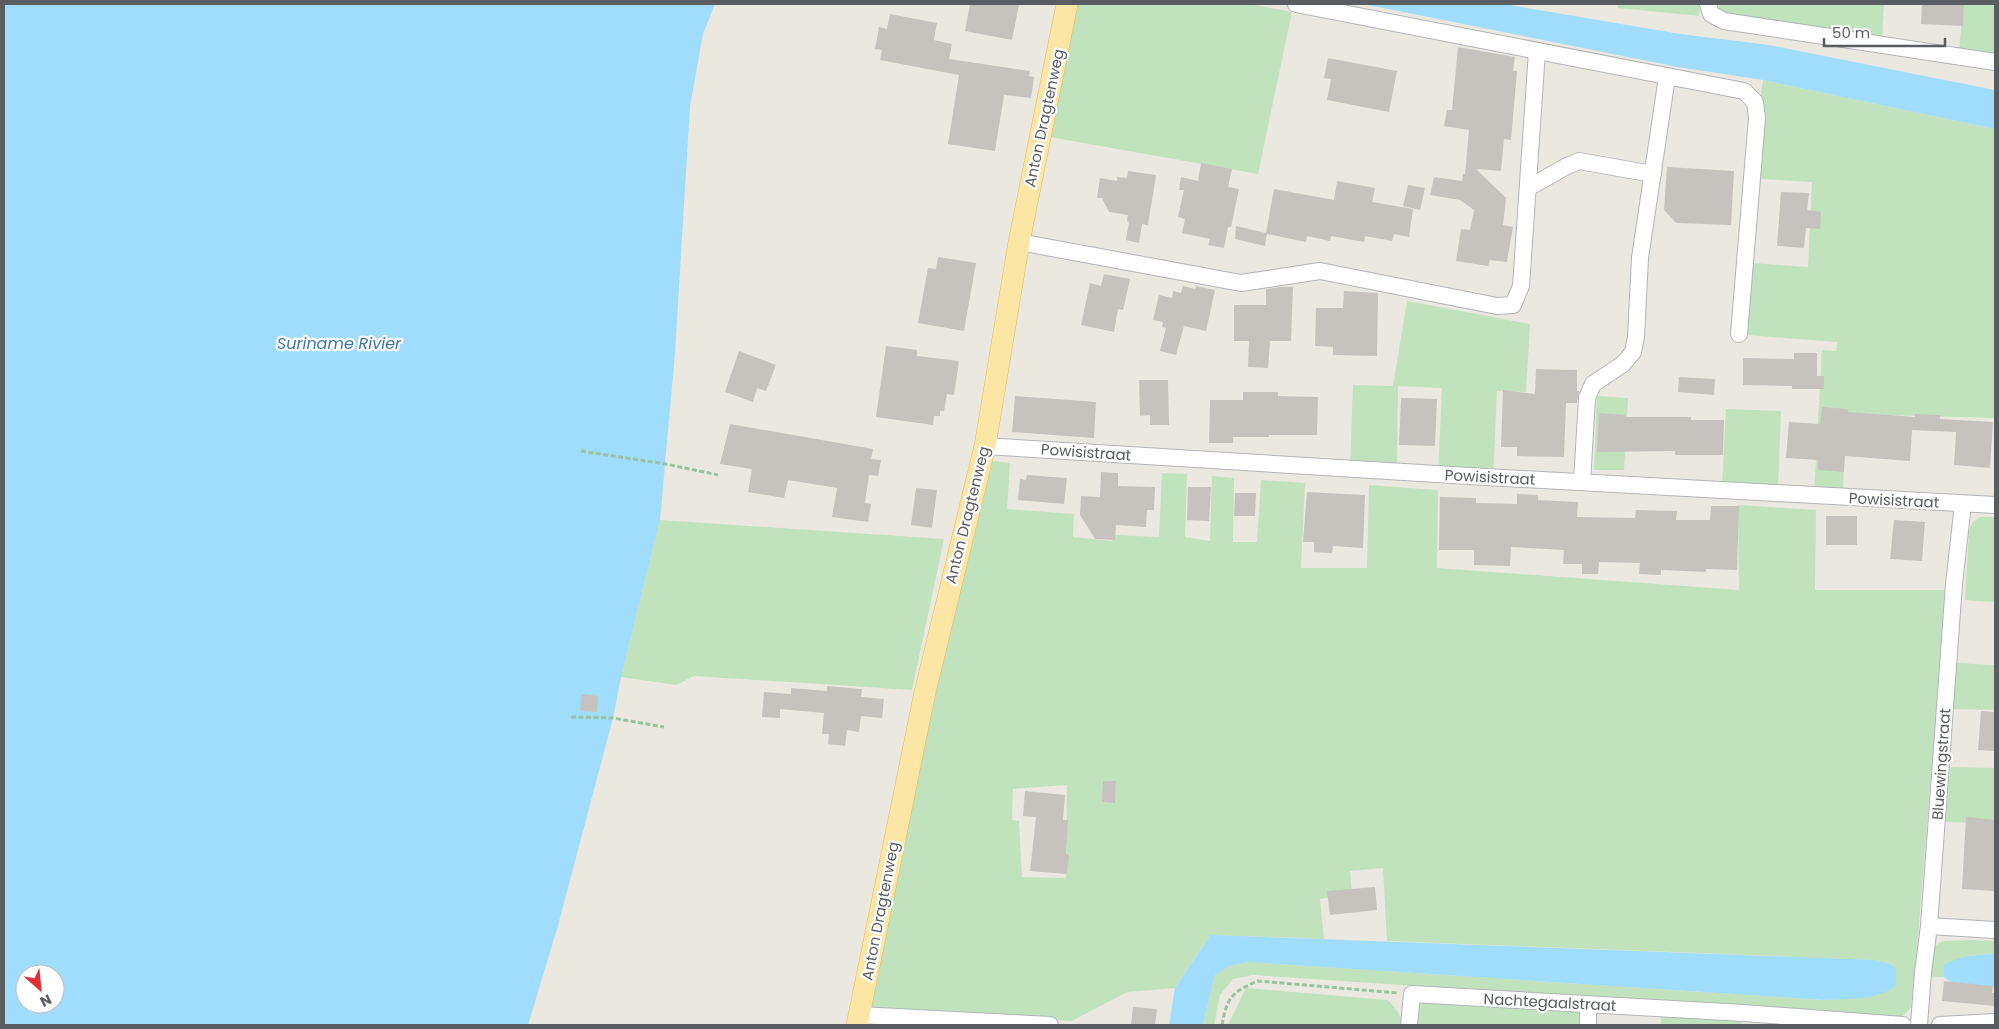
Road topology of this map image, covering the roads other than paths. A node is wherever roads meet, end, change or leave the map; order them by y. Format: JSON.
{"nodes":[{"id":1,"x":1067,"y":4,"type":"edge"},
{"id":2,"x":1296,"y":4,"type":"edge"},
{"id":3,"x":1708,"y":4,"type":"edge"},
{"id":4,"x":1537,"y":51,"type":"junction"},
{"id":5,"x":1995,"y":62,"type":"edge"},
{"id":6,"x":1667,"y":77,"type":"junction"},
{"id":7,"x":1652,"y":174,"type":"junction"},
{"id":8,"x":1528,"y":188,"type":"junction"},
{"id":9,"x":1019,"y":242,"type":"junction"},
{"id":10,"x":1739,"y":334,"type":"dead end"},
{"id":11,"x":985,"y":446,"type":"junction"},
{"id":12,"x":1582,"y":482,"type":"junction"},
{"id":13,"x":1963,"y":504,"type":"junction"},
{"id":14,"x":1995,"y":505,"type":"edge"},
{"id":15,"x":1929,"y":926,"type":"junction"},
{"id":16,"x":1995,"y":930,"type":"edge"},
{"id":17,"x":1588,"y":1005,"type":"junction"},
{"id":18,"x":858,"y":1020,"type":"edge"},
{"id":19,"x":1995,"y":1022,"type":"edge"},
{"id":20,"x":1050,"y":1025,"type":"edge"},
{"id":21,"x":1409,"y":1025,"type":"edge"},
{"id":22,"x":1588,"y":1025,"type":"edge"},
{"id":23,"x":1903,"y":1025,"type":"edge"},
{"id":24,"x":1919,"y":1025,"type":"edge"},
{"id":25,"x":1940,"y":1025,"type":"edge"}],
"edges":[{"from":1,"to":9,"type":"main road","name":"Anton Dragtenweg"},
{"from":2,"to":4,"type":"street"},
{"from":3,"to":5,"type":"street"},
{"from":4,"to":6,"type":"street"},
{"from":4,"to":8,"type":"street"},
{"from":6,"to":7,"type":"street"},
{"from":6,"to":10,"type":"street"},
{"from":7,"to":8,"type":"street"},
{"from":7,"to":12,"type":"street"},
{"from":8,"to":9,"type":"street"},
{"from":9,"to":11,"type":"main road","name":"Anton Dragtenweg"},
{"from":11,"to":12,"type":"street","name":"Powisistraat"},
{"from":11,"to":18,"type":"main road","name":"Anton Dragtenweg"},
{"from":12,"to":13,"type":"street","name":"Powisistraat"},
{"from":13,"to":14,"type":"street","name":"Powisistraat"},
{"from":13,"to":15,"type":"street","name":"Bluewingstraat"},
{"from":15,"to":16,"type":"street"},
{"from":15,"to":24,"type":"street","name":"Bluewingstraat"},
{"from":17,"to":21,"type":"street","name":"Nachtegaalstraat"},
{"from":17,"to":22,"type":"street"},
{"from":17,"to":23,"type":"street","name":"Nachtegaalstraat"},
{"from":18,"to":20,"type":"street"},
{"from":19,"to":25,"type":"street"}]}
